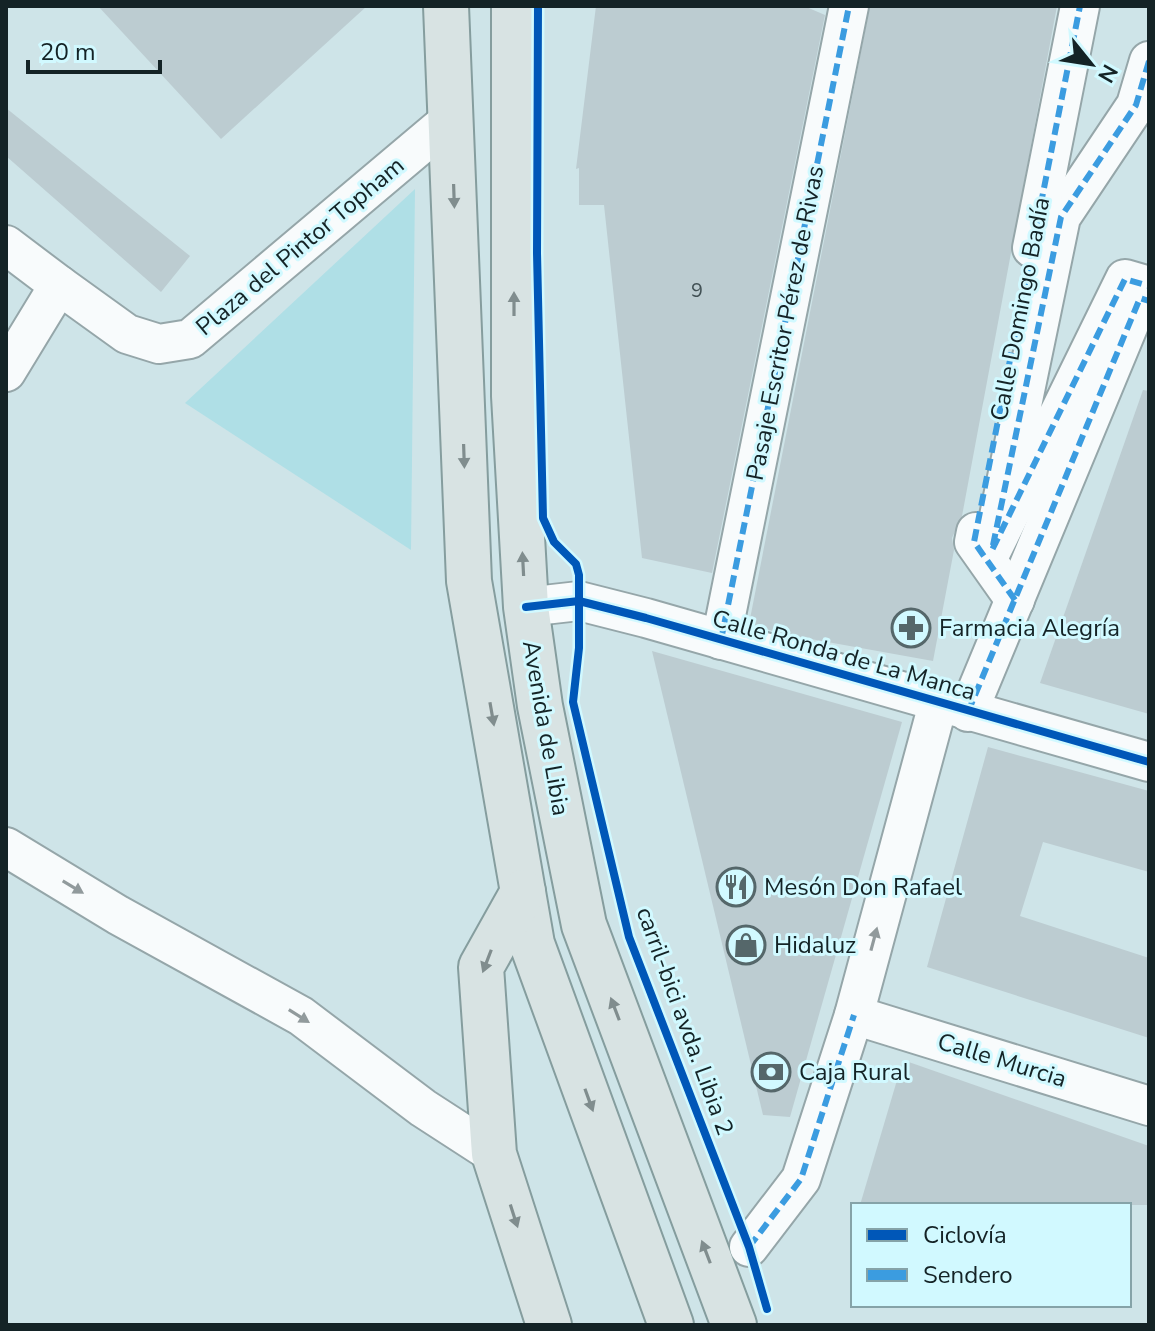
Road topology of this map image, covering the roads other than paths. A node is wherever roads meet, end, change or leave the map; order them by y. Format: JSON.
{"nodes":[{"id":1,"x":446,"y":6,"type":"edge"},
{"id":2,"x":514,"y":6,"type":"edge"},
{"id":3,"x":849,"y":6,"type":"edge"},
{"id":4,"x":1080,"y":6,"type":"edge"},
{"id":5,"x":1149,"y":61,"type":"edge"},
{"id":6,"x":451,"y":119,"type":"junction"},
{"id":7,"x":6,"y":245,"type":"edge"},
{"id":8,"x":59,"y":285,"type":"junction"},
{"id":9,"x":1146,"y":295,"type":"edge"},
{"id":10,"x":6,"y":372,"type":"edge"},
{"id":11,"x":1015,"y":600,"type":"junction"},
{"id":12,"x":526,"y":607,"type":"junction"},
{"id":13,"x":721,"y":640,"type":"junction"},
{"id":14,"x":953,"y":708,"type":"junction"},
{"id":15,"x":1149,"y":762,"type":"edge"},
{"id":16,"x":6,"y":847,"type":"edge"},
{"id":17,"x":523,"y":892,"type":"junction"},
{"id":18,"x":854,"y":1015,"type":"junction"},
{"id":19,"x":1149,"y":1106,"type":"edge"},
{"id":20,"x":494,"y":1154,"type":"junction"},
{"id":21,"x":749,"y":1247,"type":"dead end"},
{"id":22,"x":549,"y":1325,"type":"edge"},
{"id":23,"x":671,"y":1325,"type":"edge"},
{"id":24,"x":734,"y":1325,"type":"edge"}],
"edges":[{"from":1,"to":6,"type":"main road"},
{"from":12,"to":2,"type":"main road","name":"Avenida de Libia","one_way":true},
{"from":3,"to":13,"type":"street","name":"Pasaje Escritor Pérez de Rivas"},
{"from":4,"to":11,"type":"street","name":"Calle Domingo Badía"},
{"from":5,"to":9,"type":"street"},
{"from":6,"to":8,"type":"street","name":"Plaza del Pintor Topham"},
{"from":6,"to":17,"type":"main road","one_way":true},
{"from":7,"to":8,"type":"street","name":"Plaza del Pintor Topham"},
{"from":8,"to":10,"type":"street"},
{"from":9,"to":11,"type":"street"},
{"from":11,"to":14,"type":"street"},
{"from":12,"to":13,"type":"street","name":"Calle Ronda de La Manca"},
{"from":24,"to":12,"type":"main road","name":"Avenida de Libia","one_way":true},
{"from":13,"to":14,"type":"street","name":"Calle Ronda de La Manca"},
{"from":14,"to":15,"type":"street","name":"Calle Ronda de La Manca"},
{"from":18,"to":14,"type":"street","one_way":true},
{"from":16,"to":20,"type":"street","one_way":true},
{"from":17,"to":20,"type":"main road","one_way":true},
{"from":17,"to":23,"type":"main road","one_way":true},
{"from":18,"to":19,"type":"street","name":"Calle Murcia"},
{"from":18,"to":21,"type":"street"},
{"from":20,"to":22,"type":"main road","one_way":true}]}
